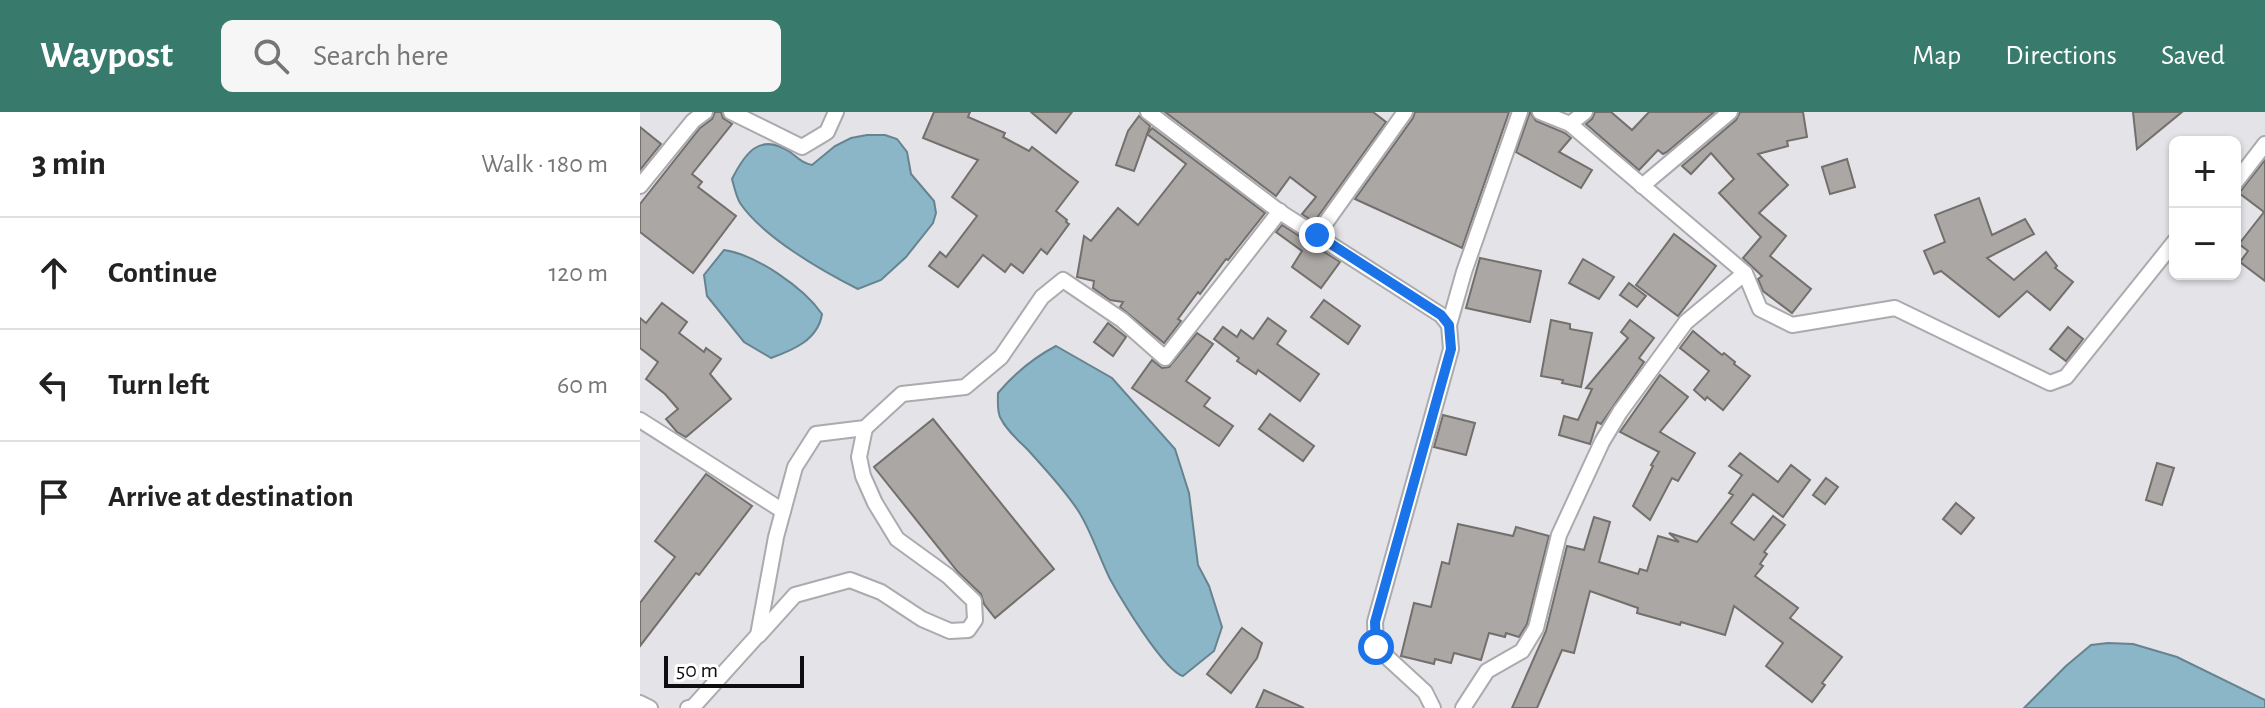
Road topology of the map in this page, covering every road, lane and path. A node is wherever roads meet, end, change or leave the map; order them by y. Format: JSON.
{"nodes":[{"id":1,"x":705,"y":112,"type":"edge"},
{"id":2,"x":731,"y":112,"type":"edge"},
{"id":3,"x":836,"y":112,"type":"edge"},
{"id":4,"x":1148,"y":112,"type":"edge"},
{"id":5,"x":1405,"y":112,"type":"edge"},
{"id":6,"x":1520,"y":112,"type":"edge"},
{"id":7,"x":1585,"y":112,"type":"edge"},
{"id":8,"x":1730,"y":112,"type":"edge"},
{"id":9,"x":1545,"y":113,"type":"edge"},
{"id":10,"x":1570,"y":124,"type":"junction"},
{"id":11,"x":2263,"y":153,"type":"edge"},
{"id":12,"x":2241,"y":177,"type":"edge"},
{"id":13,"x":640,"y":186,"type":"edge"},
{"id":14,"x":1642,"y":186,"type":"junction"},
{"id":15,"x":1280,"y":211,"type":"junction"},
{"id":16,"x":1317,"y":235,"type":"junction"},
{"id":17,"x":2169,"y":248,"type":"edge"},
{"id":18,"x":1745,"y":273,"type":"junction"},
{"id":19,"x":1449,"y":325,"type":"junction"},
{"id":20,"x":640,"y":420,"type":"edge"},
{"id":21,"x":865,"y":428,"type":"junction"},
{"id":22,"x":783,"y":511,"type":"junction"},
{"id":23,"x":758,"y":635,"type":"junction"},
{"id":24,"x":640,"y":703,"type":"edge"},
{"id":25,"x":650,"y":708,"type":"edge"},
{"id":26,"x":688,"y":708,"type":"edge"},
{"id":27,"x":1433,"y":708,"type":"edge"},
{"id":28,"x":1463,"y":708,"type":"edge"}],
"edges":[{"from":1,"to":13,"type":"street"},
{"from":2,"to":3,"type":"street"},
{"from":4,"to":15,"type":"street"},
{"from":5,"to":16,"type":"street"},
{"from":6,"to":19,"type":"street"},
{"from":7,"to":10,"type":"street"},
{"from":8,"to":14,"type":"street"},
{"from":9,"to":10,"type":"street"},
{"from":10,"to":14,"type":"street"},
{"from":11,"to":12,"type":"street"},
{"from":14,"to":18,"type":"street"},
{"from":15,"to":16,"type":"street"},
{"from":15,"to":21,"type":"street"},
{"from":16,"to":19,"type":"street"},
{"from":17,"to":18,"type":"street"},
{"from":18,"to":28,"type":"street"},
{"from":19,"to":27,"type":"street"},
{"from":20,"to":22,"type":"street"},
{"from":21,"to":22,"type":"street"},
{"from":21,"to":23,"type":"street"},
{"from":22,"to":23,"type":"street"},
{"from":23,"to":26,"type":"street"},
{"from":24,"to":25,"type":"street"}]}
